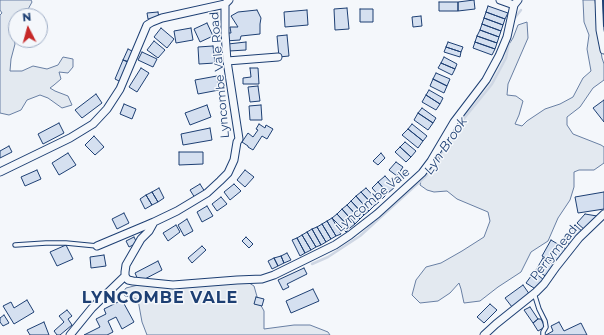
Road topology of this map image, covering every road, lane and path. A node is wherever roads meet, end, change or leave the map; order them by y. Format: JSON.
{"nodes":[{"id":1,"x":500,"y":0,"type":"edge"},
{"id":2,"x":599,"y":0,"type":"edge"},
{"id":3,"x":227,"y":2,"type":"edge"},
{"id":4,"x":516,"y":2,"type":"edge"},
{"id":5,"x":604,"y":50,"type":"edge"},
{"id":6,"x":278,"y":57,"type":"dead end"},
{"id":7,"x":227,"y":61,"type":"junction"},
{"id":8,"x":0,"y":172,"type":"edge"},
{"id":9,"x":604,"y":214,"type":"edge"},
{"id":10,"x":154,"y":222,"type":"junction"},
{"id":11,"x":15,"y":246,"type":"dead end"},
{"id":12,"x":98,"y":246,"type":"joint"},
{"id":13,"x":125,"y":276,"type":"junction"},
{"id":14,"x":534,"y":293,"type":"junction"},
{"id":15,"x":70,"y":335,"type":"edge"},
{"id":16,"x":484,"y":335,"type":"edge"},
{"id":17,"x":543,"y":335,"type":"edge"}],
"edges":[{"from":1,"to":4,"type":"street"},
{"from":2,"to":5,"type":"street"},
{"from":3,"to":7,"type":"street","name":"Lyncombe Vale Road"},
{"from":3,"to":8,"type":"street"},
{"from":4,"to":13,"type":"street","name":"Lyncombe Vale"},
{"from":6,"to":7,"type":"street"},
{"from":7,"to":10,"type":"street","name":"Lyncombe Vale Road"},
{"from":9,"to":14,"type":"street","name":"Perrymead"},
{"from":10,"to":12,"type":"street"},
{"from":10,"to":13,"type":"street","name":"Lyncombe Vale Road"},
{"from":11,"to":12,"type":"lane"},
{"from":13,"to":15,"type":"street","name":"Lyncombe Vale Road"},
{"from":14,"to":16,"type":"street","name":"Perrymead"},
{"from":14,"to":17,"type":"lane"}]}
